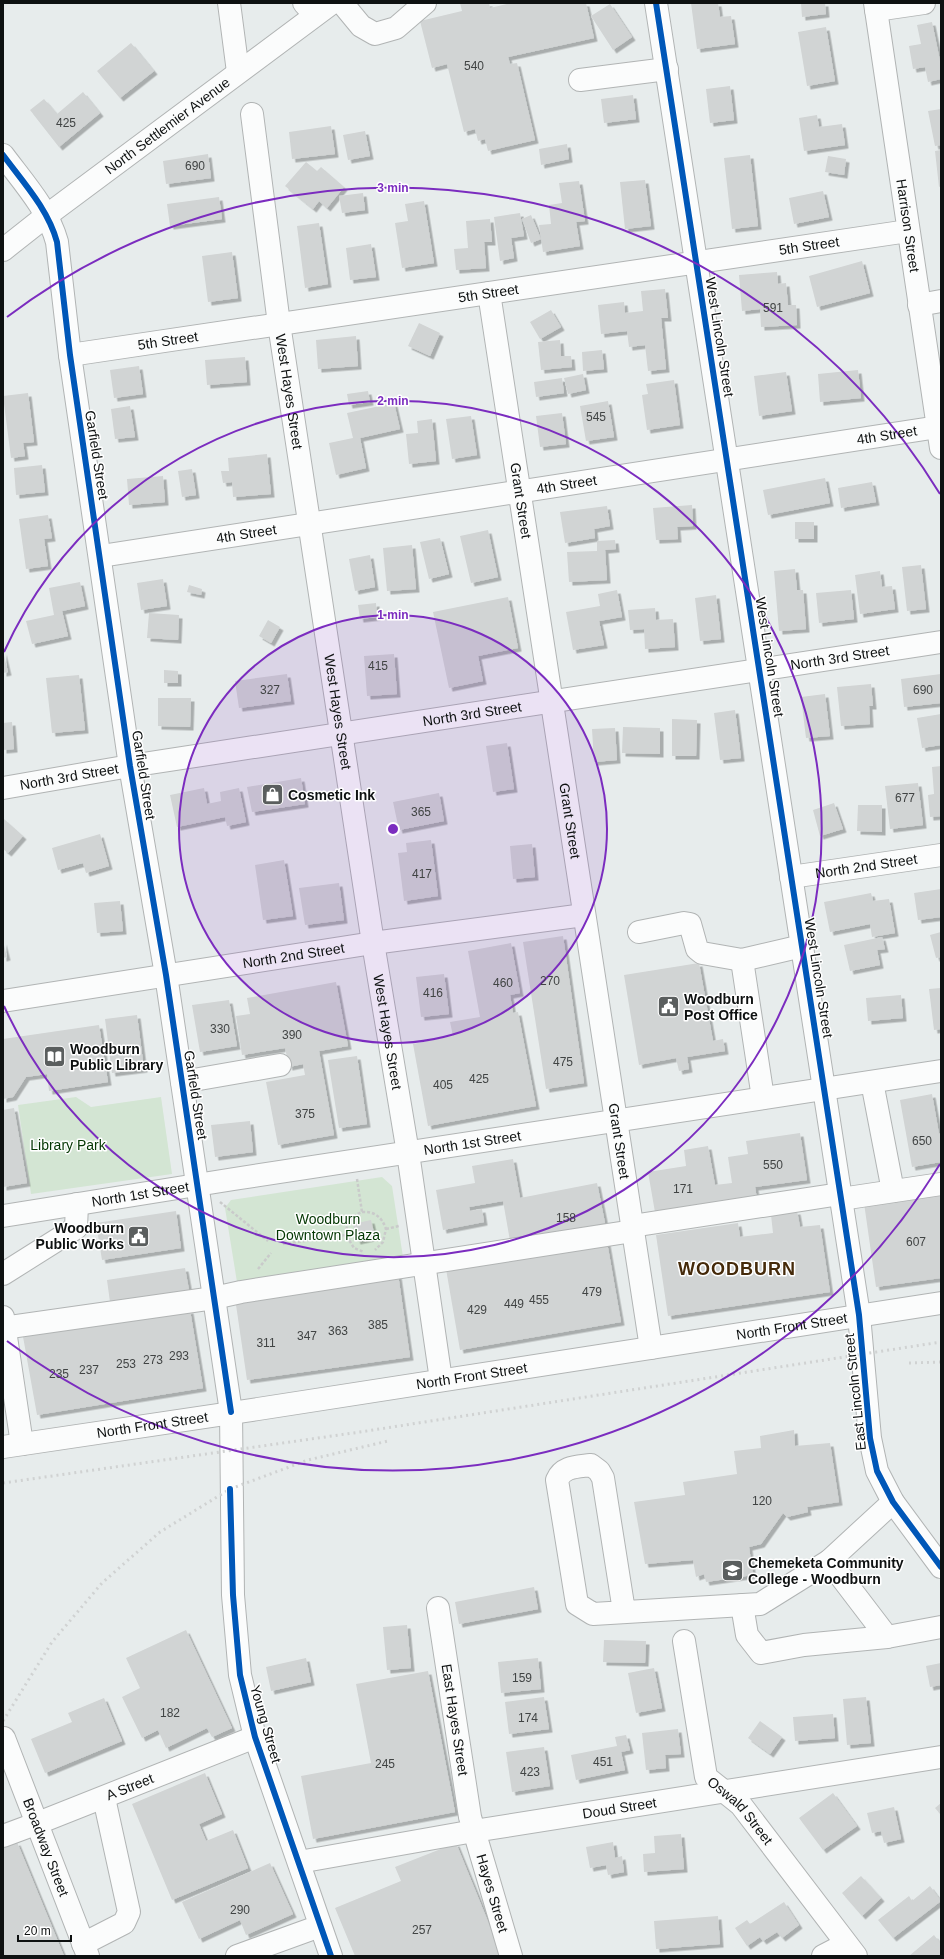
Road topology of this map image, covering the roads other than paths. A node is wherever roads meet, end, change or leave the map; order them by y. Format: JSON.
{"nodes":[{"id":1,"x":229,"y":3,"type":"edge"},
{"id":2,"x":342,"y":3,"type":"edge"},
{"id":3,"x":425,"y":3,"type":"edge"},
{"id":4,"x":656,"y":3,"type":"edge"},
{"id":5,"x":924,"y":3,"type":"edge"},
{"id":6,"x":317,"y":7,"type":"edge"},
{"id":7,"x":875,"y":7,"type":"edge"},
{"id":8,"x":667,"y":69,"type":"junction"},
{"id":9,"x":238,"y":72,"type":"junction"},
{"id":10,"x":580,"y":80,"type":"dead end"},
{"id":11,"x":252,"y":114,"type":"dead end"},
{"id":12,"x":3,"y":155,"type":"edge"},
{"id":13,"x":46,"y":216,"type":"junction"},
{"id":14,"x":908,"y":230,"type":"junction"},
{"id":15,"x":3,"y":250,"type":"edge"},
{"id":16,"x":696,"y":262,"type":"junction"},
{"id":17,"x":488,"y":293,"type":"junction"},
{"id":18,"x":941,"y":301,"type":"edge"},
{"id":19,"x":919,"y":305,"type":"junction"},
{"id":20,"x":279,"y":324,"type":"junction"},
{"id":21,"x":70,"y":355,"type":"junction"},
{"id":22,"x":939,"y":426,"type":"edge"},
{"id":23,"x":727,"y":460,"type":"junction"},
{"id":24,"x":520,"y":491,"type":"junction"},
{"id":25,"x":309,"y":524,"type":"junction"},
{"id":26,"x":101,"y":556,"type":"junction"},
{"id":27,"x":941,"y":642,"type":"edge"},
{"id":28,"x":760,"y":671,"type":"junction"},
{"id":29,"x":552,"y":702,"type":"junction"},
{"id":30,"x":342,"y":735,"type":"junction"},
{"id":31,"x":130,"y":766,"type":"junction"},
{"id":32,"x":3,"y":788,"type":"edge"},
{"id":33,"x":941,"y":855,"type":"edge"},
{"id":34,"x":791,"y":877,"type":"junction"},
{"id":35,"x":584,"y":915,"type":"junction"},
{"id":36,"x":639,"y":932,"type":"dead end"},
{"id":37,"x":374,"y":943,"type":"junction"},
{"id":38,"x":802,"y":946,"type":"junction"},
{"id":39,"x":742,"y":960,"type":"junction"},
{"id":40,"x":166,"y":975,"type":"junction"},
{"id":41,"x":3,"y":1001,"type":"edge"},
{"id":42,"x":280,"y":1065,"type":"dead end"},
{"id":43,"x":941,"y":1071,"type":"edge"},
{"id":44,"x":182,"y":1082,"type":"junction"},
{"id":45,"x":872,"y":1082,"type":"junction"},
{"id":46,"x":824,"y":1089,"type":"junction"},
{"id":47,"x":763,"y":1098,"type":"junction"},
{"id":48,"x":616,"y":1120,"type":"junction"},
{"id":49,"x":408,"y":1153,"type":"junction"},
{"id":50,"x":941,"y":1184,"type":"edge"},
{"id":51,"x":197,"y":1185,"type":"junction"},
{"id":52,"x":893,"y":1191,"type":"junction"},
{"id":53,"x":841,"y":1197,"type":"junction"},
{"id":54,"x":78,"y":1204,"type":"junction"},
{"id":55,"x":3,"y":1216,"type":"edge"},
{"id":56,"x":633,"y":1228,"type":"junction"},
{"id":57,"x":423,"y":1262,"type":"junction"},
{"id":58,"x":3,"y":1274,"type":"edge"},
{"id":59,"x":214,"y":1298,"type":"junction"},
{"id":60,"x":941,"y":1303,"type":"edge"},
{"id":61,"x":859,"y":1315,"type":"junction"},
{"id":62,"x":4,"y":1324,"type":"edge"},
{"id":63,"x":651,"y":1348,"type":"junction"},
{"id":64,"x":441,"y":1380,"type":"junction"},
{"id":65,"x":231,"y":1412,"type":"junction"},
{"id":66,"x":12,"y":1445,"type":"edge"},
{"id":67,"x":893,"y":1502,"type":"junction"},
{"id":68,"x":829,"y":1561,"type":"junction"},
{"id":69,"x":941,"y":1567,"type":"edge"},
{"id":70,"x":742,"y":1605,"type":"junction"},
{"id":71,"x":438,"y":1608,"type":"dead end"},
{"id":72,"x":624,"y":1611,"type":"junction"},
{"id":73,"x":941,"y":1627,"type":"edge"},
{"id":74,"x":887,"y":1637,"type":"junction"},
{"id":75,"x":684,"y":1641,"type":"dead end"},
{"id":76,"x":256,"y":1737,"type":"junction"},
{"id":77,"x":4,"y":1738,"type":"dead end"},
{"id":78,"x":941,"y":1757,"type":"edge"},
{"id":79,"x":722,"y":1791,"type":"junction"},
{"id":80,"x":104,"y":1798,"type":"junction"},
{"id":81,"x":38,"y":1824,"type":"junction"},
{"id":82,"x":474,"y":1831,"type":"junction"},
{"id":83,"x":3,"y":1836,"type":"edge"},
{"id":84,"x":299,"y":1862,"type":"junction"},
{"id":85,"x":320,"y":1926,"type":"junction"},
{"id":86,"x":85,"y":1950,"type":"edge"},
{"id":87,"x":851,"y":1950,"type":"edge"},
{"id":88,"x":237,"y":1956,"type":"edge"},
{"id":89,"x":330,"y":1956,"type":"edge"},
{"id":90,"x":511,"y":1956,"type":"edge"},
{"id":91,"x":823,"y":1956,"type":"edge"}],
"edges":[{"from":1,"to":9,"type":"street"},
{"from":2,"to":3,"type":"street"},
{"from":4,"to":8,"type":"street","name":"West Lincoln Street"},
{"from":5,"to":7,"type":"street"},
{"from":6,"to":9,"type":"street","name":"North Settlemier Avenue"},
{"from":7,"to":14,"type":"street","name":"Harrison Street"},
{"from":8,"to":10,"type":"street"},
{"from":8,"to":16,"type":"street","name":"West Lincoln Street"},
{"from":9,"to":13,"type":"street","name":"North Settlemier Avenue"},
{"from":11,"to":20,"type":"street","name":"West Hayes Street"},
{"from":12,"to":13,"type":"street","name":"Garfield Street"},
{"from":13,"to":15,"type":"street","name":"North Settlemier Avenue"},
{"from":13,"to":21,"type":"street","name":"Garfield Street"},
{"from":14,"to":16,"type":"street","name":"5th Street"},
{"from":14,"to":19,"type":"street","name":"Harrison Street"},
{"from":16,"to":17,"type":"street","name":"5th Street"},
{"from":16,"to":23,"type":"street","name":"West Lincoln Street"},
{"from":17,"to":20,"type":"street","name":"5th Street"},
{"from":17,"to":24,"type":"street","name":"Grant Street"},
{"from":18,"to":19,"type":"street"},
{"from":19,"to":22,"type":"street","name":"Harrison Street"},
{"from":20,"to":21,"type":"street","name":"5th Street"},
{"from":20,"to":25,"type":"street","name":"West Hayes Street"},
{"from":21,"to":26,"type":"street","name":"Garfield Street"},
{"from":22,"to":23,"type":"street","name":"4th Street"},
{"from":23,"to":24,"type":"street","name":"4th Street"},
{"from":23,"to":28,"type":"street","name":"West Lincoln Street"},
{"from":24,"to":25,"type":"street","name":"4th Street"},
{"from":24,"to":29,"type":"street","name":"Grant Street"},
{"from":25,"to":26,"type":"street","name":"4th Street"},
{"from":25,"to":30,"type":"street","name":"West Hayes Street"},
{"from":26,"to":31,"type":"street","name":"Garfield Street"},
{"from":27,"to":28,"type":"street","name":"North 3rd Street"},
{"from":28,"to":29,"type":"street","name":"North 3rd Street"},
{"from":28,"to":34,"type":"street","name":"West Lincoln Street"},
{"from":29,"to":30,"type":"street","name":"North 3rd Street"},
{"from":29,"to":35,"type":"street","name":"Grant Street"},
{"from":30,"to":31,"type":"street","name":"North 3rd Street"},
{"from":30,"to":37,"type":"street","name":"West Hayes Street"},
{"from":31,"to":32,"type":"street","name":"North 3rd Street"},
{"from":31,"to":40,"type":"street","name":"Garfield Street"},
{"from":33,"to":34,"type":"street","name":"North 2nd Street"},
{"from":34,"to":38,"type":"street","name":"West Lincoln Street"},
{"from":35,"to":37,"type":"street","name":"North 2nd Street"},
{"from":35,"to":48,"type":"street","name":"Grant Street"},
{"from":36,"to":39,"type":"street"},
{"from":37,"to":40,"type":"street","name":"North 2nd Street"},
{"from":37,"to":49,"type":"street","name":"West Hayes Street"},
{"from":38,"to":39,"type":"street"},
{"from":38,"to":46,"type":"street","name":"West Lincoln Street"},
{"from":39,"to":47,"type":"street"},
{"from":40,"to":41,"type":"street","name":"North 2nd Street"},
{"from":40,"to":44,"type":"street","name":"Garfield Street"},
{"from":42,"to":44,"type":"street"},
{"from":43,"to":45,"type":"street","name":"North 1st Street"},
{"from":44,"to":51,"type":"street","name":"Garfield Street"},
{"from":45,"to":46,"type":"street","name":"North 1st Street"},
{"from":45,"to":52,"type":"street"},
{"from":46,"to":47,"type":"street","name":"North 1st Street"},
{"from":46,"to":53,"type":"street","name":"West Lincoln Street"},
{"from":47,"to":48,"type":"street","name":"North 1st Street"},
{"from":48,"to":49,"type":"street","name":"North 1st Street"},
{"from":48,"to":56,"type":"street","name":"Grant Street"},
{"from":49,"to":51,"type":"street","name":"North 1st Street"},
{"from":49,"to":57,"type":"street","name":"West Hayes Street"},
{"from":50,"to":52,"type":"street"},
{"from":51,"to":54,"type":"street","name":"North 1st Street"},
{"from":51,"to":59,"type":"street","name":"Garfield Street"},
{"from":52,"to":53,"type":"street"},
{"from":53,"to":56,"type":"street"},
{"from":53,"to":61,"type":"street","name":"West Lincoln Street"},
{"from":54,"to":55,"type":"street","name":"North 1st Street"},
{"from":54,"to":58,"type":"street"},
{"from":56,"to":57,"type":"street"},
{"from":56,"to":63,"type":"street","name":"Grant Street"},
{"from":57,"to":59,"type":"street"},
{"from":57,"to":64,"type":"street","name":"West Hayes Street"},
{"from":59,"to":62,"type":"street"},
{"from":59,"to":65,"type":"street","name":"Garfield Street"},
{"from":60,"to":61,"type":"street","name":"North Front Street"},
{"from":61,"to":63,"type":"street","name":"North Front Street"},
{"from":61,"to":67,"type":"street","name":"East Lincoln Street"},
{"from":62,"to":66,"type":"street"},
{"from":63,"to":64,"type":"street","name":"North Front Street"},
{"from":64,"to":65,"type":"street","name":"North Front Street"},
{"from":65,"to":66,"type":"street","name":"North Front Street"},
{"from":65,"to":76,"type":"street","name":"Young Street"},
{"from":67,"to":68,"type":"street"},
{"from":67,"to":69,"type":"street","name":"East Lincoln Street"},
{"from":68,"to":70,"type":"street"},
{"from":68,"to":74,"type":"street"},
{"from":70,"to":72,"type":"street"},
{"from":70,"to":74,"type":"street"},
{"from":71,"to":82,"type":"street","name":"East Hayes Street"},
{"from":72,"to":72,"type":"street"},
{"from":73,"to":74,"type":"street"},
{"from":75,"to":79,"type":"street","name":"Oswald Street"},
{"from":76,"to":80,"type":"street","name":"A Street"},
{"from":76,"to":84,"type":"street","name":"Young Street"},
{"from":77,"to":81,"type":"street","name":"Broadway Street"},
{"from":78,"to":79,"type":"street","name":"Doud Street"},
{"from":79,"to":82,"type":"street","name":"Doud Street"},
{"from":79,"to":87,"type":"street","name":"Oswald Street"},
{"from":80,"to":81,"type":"street","name":"A Street"},
{"from":80,"to":86,"type":"street"},
{"from":81,"to":83,"type":"street","name":"A Street"},
{"from":81,"to":86,"type":"street","name":"Broadway Street"},
{"from":82,"to":84,"type":"street","name":"Doud Street"},
{"from":82,"to":90,"type":"street","name":"Hayes Street"},
{"from":84,"to":85,"type":"street","name":"Young Street"},
{"from":85,"to":88,"type":"street"},
{"from":85,"to":89,"type":"street","name":"Young Street"},
{"from":87,"to":91,"type":"street"}]}
